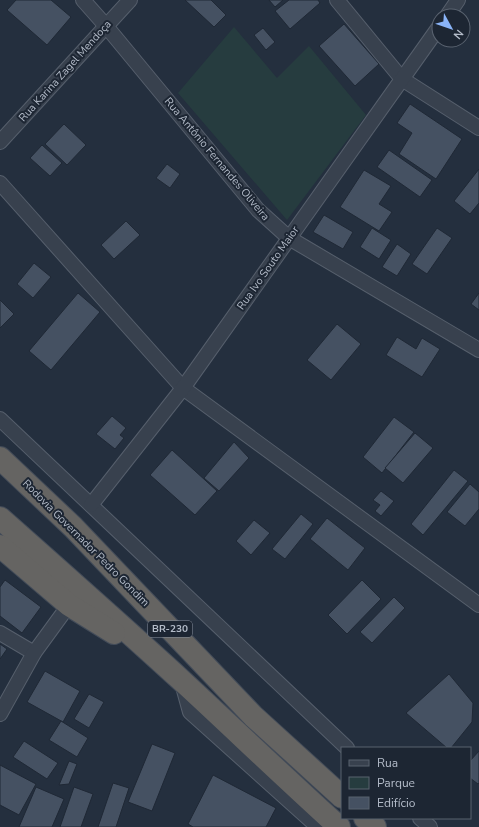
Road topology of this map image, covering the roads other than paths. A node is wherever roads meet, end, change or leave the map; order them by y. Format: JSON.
{"nodes":[{"id":1,"x":83,"y":0,"type":"edge"},
{"id":2,"x":130,"y":0,"type":"edge"},
{"id":3,"x":337,"y":0,"type":"edge"},
{"id":4,"x":106,"y":26,"type":"junction"},
{"id":5,"x":431,"y":38,"type":"edge"},
{"id":6,"x":402,"y":79,"type":"junction"},
{"id":7,"x":479,"y":128,"type":"edge"},
{"id":8,"x":0,"y":142,"type":"edge"},
{"id":9,"x":0,"y":183,"type":"edge"},
{"id":10,"x":289,"y":238,"type":"junction"},
{"id":11,"x":479,"y":350,"type":"edge"},
{"id":12,"x":183,"y":388,"type":"junction"},
{"id":13,"x":0,"y":419,"type":"edge"},
{"id":14,"x":0,"y":458,"type":"edge"},
{"id":15,"x":91,"y":505,"type":"junction"},
{"id":16,"x":0,"y":518,"type":"edge"},
{"id":17,"x":0,"y":546,"type":"edge"},
{"id":18,"x":69,"y":605,"type":"junction"},
{"id":19,"x":479,"y":605,"type":"edge"},
{"id":20,"x":0,"y":633,"type":"edge"},
{"id":21,"x":34,"y":653,"type":"junction"},
{"id":22,"x":159,"y":661,"type":"junction"},
{"id":23,"x":181,"y":681,"type":"junction"},
{"id":24,"x":0,"y":714,"type":"edge"},
{"id":25,"x":346,"y":747,"type":"edge"},
{"id":26,"x":341,"y":796,"type":"edge"},
{"id":27,"x":366,"y":819,"type":"edge"},
{"id":28,"x":421,"y":819,"type":"edge"},
{"id":29,"x":313,"y":825,"type":"edge"},
{"id":30,"x":339,"y":827,"type":"edge"},
{"id":31,"x":375,"y":827,"type":"edge"},
{"id":32,"x":430,"y":827,"type":"edge"}],
"edges":[{"from":1,"to":4,"type":"street","name":"Rua Antônio Fernandes Oliveira"},
{"from":2,"to":4,"type":"street","name":"Rua Karina Zagel Mendoça"},
{"from":3,"to":6,"type":"street"},
{"from":4,"to":8,"type":"street","name":"Rua Karina Zagel Mendoça"},
{"from":4,"to":10,"type":"street","name":"Rua Antônio Fernandes Oliveira"},
{"from":5,"to":6,"type":"street","name":"Rua Ivo Souto Maior"},
{"from":6,"to":7,"type":"street"},
{"from":6,"to":10,"type":"street","name":"Rua Ivo Souto Maior"},
{"from":9,"to":12,"type":"street"},
{"from":10,"to":11,"type":"street","name":"Rua Antônio Fernandes Oliveira"},
{"from":10,"to":12,"type":"street","name":"Rua Ivo Souto Maior"},
{"from":12,"to":15,"type":"street","name":"Rua Ivo Souto Maior"},
{"from":12,"to":19,"type":"street"},
{"from":13,"to":15,"type":"street"},
{"from":14,"to":26,"type":"highway","name":"Rodovia Governador Pedro Gondim","number":"BR-230"},
{"from":15,"to":25,"type":"street"},
{"from":16,"to":22,"type":"highway","number":"BR-230"},
{"from":17,"to":18,"type":"highway"},
{"from":18,"to":21,"type":"street"},
{"from":18,"to":22,"type":"highway"},
{"from":20,"to":21,"type":"street"},
{"from":21,"to":24,"type":"street"},
{"from":22,"to":23,"type":"highway","number":"BR-230"},
{"from":23,"to":29,"type":"street"},
{"from":23,"to":30,"type":"highway","number":"BR-230"},
{"from":27,"to":31,"type":"highway"},
{"from":28,"to":32,"type":"street"}]}
